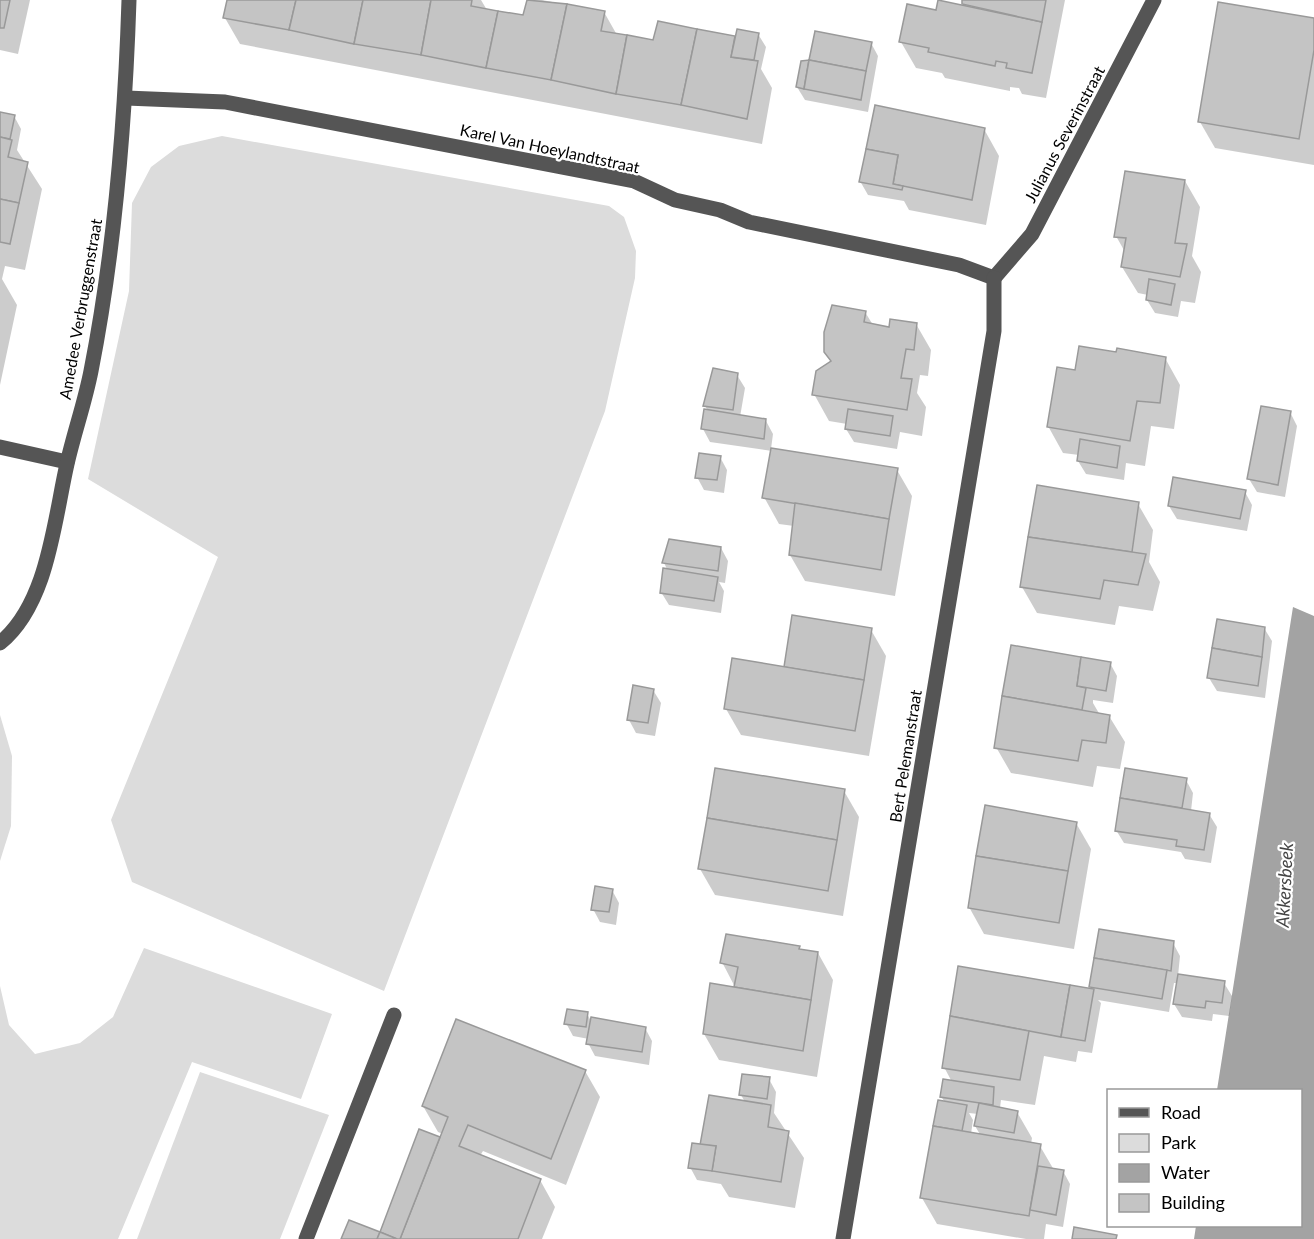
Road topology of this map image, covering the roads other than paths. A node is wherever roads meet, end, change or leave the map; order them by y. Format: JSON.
{"nodes":[{"id":1,"x":129,"y":0,"type":"edge"},
{"id":2,"x":1154,"y":0,"type":"edge"},
{"id":3,"x":126,"y":98,"type":"junction"},
{"id":4,"x":994,"y":278,"type":"junction"},
{"id":5,"x":0,"y":447,"type":"edge"},
{"id":6,"x":67,"y":462,"type":"junction"},
{"id":7,"x":0,"y":643,"type":"edge"},
{"id":8,"x":394,"y":1015,"type":"dead end"},
{"id":9,"x":306,"y":1239,"type":"edge"},
{"id":10,"x":843,"y":1239,"type":"edge"}],
"edges":[{"from":1,"to":3,"type":"street","name":"Amedee Verbruggenstraat"},
{"from":2,"to":4,"type":"street","name":"Julianus Severinstraat"},
{"from":3,"to":4,"type":"street","name":"Karel Van Hoeylandtstraat"},
{"from":3,"to":6,"type":"street","name":"Amedee Verbruggenstraat"},
{"from":4,"to":10,"type":"street","name":"Bert Pelemanstraat"},
{"from":5,"to":6,"type":"street"},
{"from":6,"to":7,"type":"street","name":"Amedee Verbruggenstraat"},
{"from":8,"to":9,"type":"street"}]}
